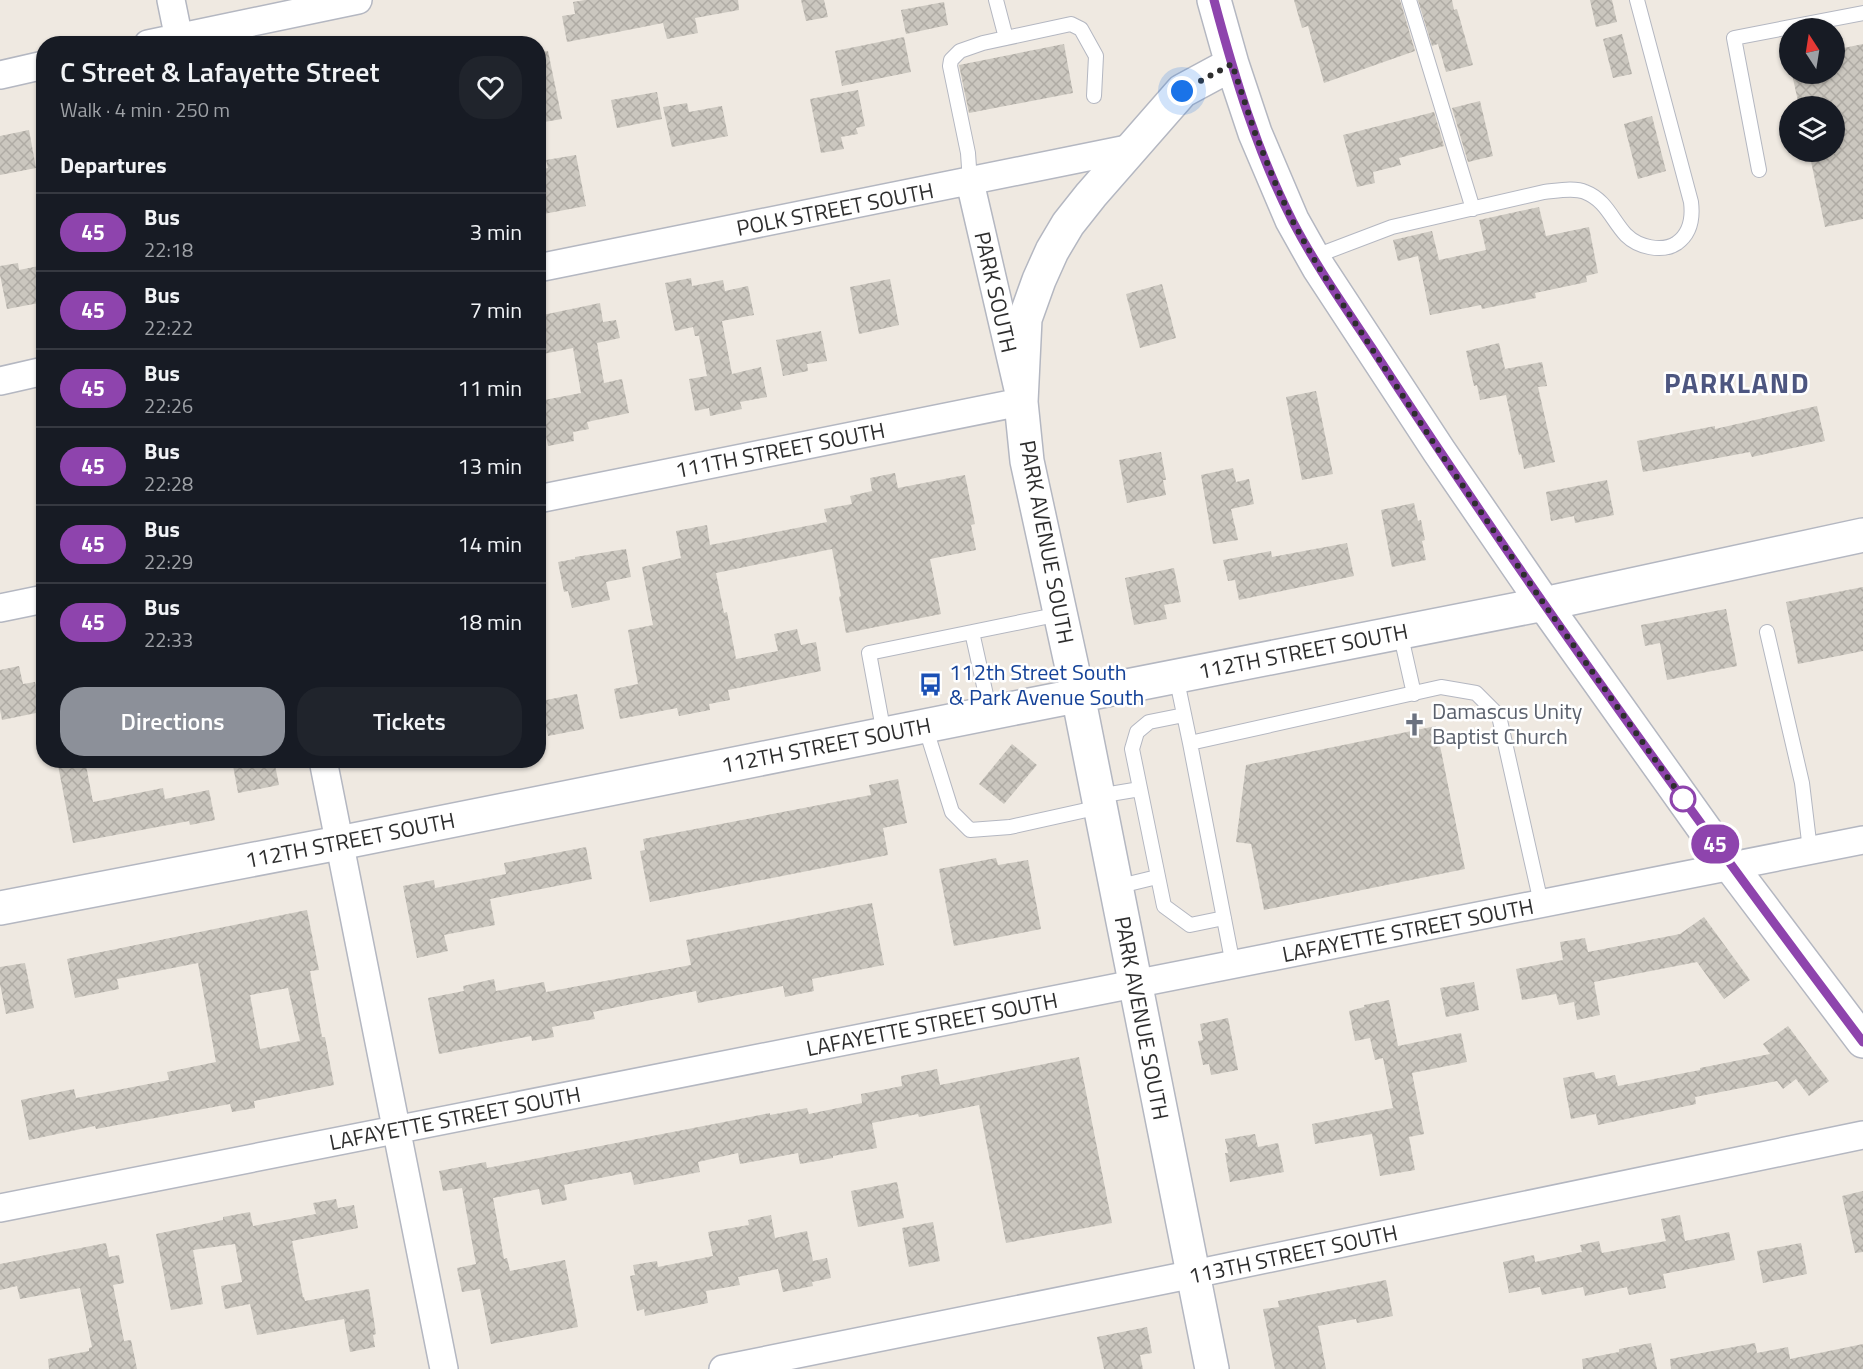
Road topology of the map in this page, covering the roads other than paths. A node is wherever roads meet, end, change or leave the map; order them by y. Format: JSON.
{"nodes":[{"id":1,"x":171,"y":0,"type":"edge"},
{"id":2,"x":358,"y":0,"type":"edge"},
{"id":3,"x":996,"y":0,"type":"edge"},
{"id":4,"x":1214,"y":0,"type":"edge"},
{"id":5,"x":1409,"y":0,"type":"edge"},
{"id":6,"x":1637,"y":0,"type":"edge"},
{"id":7,"x":1863,"y":13,"type":"edge"},
{"id":8,"x":178,"y":36,"type":"edge"},
{"id":9,"x":197,"y":36,"type":"edge"},
{"id":10,"x":1006,"y":38,"type":"junction"},
{"id":11,"x":1232,"y":64,"type":"junction"},
{"id":12,"x":36,"y":67,"type":"edge"},
{"id":13,"x":0,"y":75,"type":"edge"},
{"id":14,"x":1094,"y":96,"type":"dead end"},
{"id":15,"x":1132,"y":148,"type":"junction"},
{"id":16,"x":1759,"y":170,"type":"dead end"},
{"id":17,"x":970,"y":182,"type":"junction"},
{"id":18,"x":1473,"y":209,"type":"junction"},
{"id":19,"x":1313,"y":257,"type":"junction"},
{"id":20,"x":546,"y":266,"type":"edge"},
{"id":21,"x":36,"y":374,"type":"edge"},
{"id":22,"x":0,"y":381,"type":"edge"},
{"id":23,"x":1021,"y":402,"type":"junction"},
{"id":24,"x":546,"y":497,"type":"edge"},
{"id":25,"x":1863,"y":535,"type":"edge"},
{"id":26,"x":36,"y":601,"type":"edge"},
{"id":27,"x":1544,"y":604,"type":"junction"},
{"id":28,"x":0,"y":608,"type":"edge"},
{"id":29,"x":1060,"y":614,"type":"junction"},
{"id":30,"x":972,"y":632,"type":"junction"},
{"id":31,"x":1400,"y":632,"type":"junction"},
{"id":32,"x":1767,"y":632,"type":"dead end"},
{"id":33,"x":1176,"y":676,"type":"junction"},
{"id":34,"x":1414,"y":694,"type":"junction"},
{"id":35,"x":1078,"y":695,"type":"junction"},
{"id":36,"x":990,"y":713,"type":"junction"},
{"id":37,"x":1184,"y":715,"type":"junction"},
{"id":38,"x":925,"y":726,"type":"junction"},
{"id":39,"x":884,"y":734,"type":"junction"},
{"id":40,"x":1190,"y":743,"type":"junction"},
{"id":41,"x":324,"y":768,"type":"edge"},
{"id":42,"x":1140,"y":789,"type":"junction"},
{"id":43,"x":1099,"y":802,"type":"junction"},
{"id":44,"x":1863,"y":840,"type":"edge"},
{"id":45,"x":339,"y":843,"type":"junction"},
{"id":46,"x":1810,"y":850,"type":"junction"},
{"id":47,"x":1730,"y":865,"type":"junction"},
{"id":48,"x":1157,"y":877,"type":"junction"},
{"id":49,"x":1116,"y":887,"type":"junction"},
{"id":50,"x":1541,"y":903,"type":"junction"},
{"id":51,"x":0,"y":908,"type":"edge"},
{"id":52,"x":1224,"y":918,"type":"junction"},
{"id":53,"x":1233,"y":965,"type":"junction"},
{"id":54,"x":1135,"y":984,"type":"junction"},
{"id":55,"x":1863,"y":1041,"type":"edge"},
{"id":56,"x":396,"y":1130,"type":"junction"},
{"id":57,"x":1863,"y":1135,"type":"edge"},
{"id":58,"x":0,"y":1208,"type":"edge"},
{"id":59,"x":1194,"y":1274,"type":"junction"},
{"id":60,"x":444,"y":1369,"type":"edge"},
{"id":61,"x":723,"y":1369,"type":"edge"},
{"id":62,"x":1212,"y":1369,"type":"edge"}],
"edges":[{"from":1,"to":8,"type":"street"},
{"from":2,"to":9,"type":"street"},
{"from":3,"to":10,"type":"lane"},
{"from":4,"to":11,"type":"main road"},
{"from":5,"to":18,"type":"lane"},
{"from":6,"to":18,"type":"lane"},
{"from":7,"to":16,"type":"lane"},
{"from":10,"to":14,"type":"lane"},
{"from":10,"to":17,"type":"lane"},
{"from":11,"to":15,"type":"main road","name":"PARK AVENUE SOUTH"},
{"from":11,"to":19,"type":"main road"},
{"from":12,"to":13,"type":"street"},
{"from":15,"to":17,"type":"street","name":"POLK STREET SOUTH"},
{"from":15,"to":23,"type":"main road","name":"PARK AVENUE SOUTH"},
{"from":17,"to":20,"type":"street","name":"POLK STREET SOUTH"},
{"from":17,"to":23,"type":"street","name":"PARK SOUTH"},
{"from":18,"to":19,"type":"lane"},
{"from":19,"to":27,"type":"main road"},
{"from":21,"to":22,"type":"street"},
{"from":23,"to":24,"type":"street","name":"111TH STREET SOUTH"},
{"from":23,"to":29,"type":"main road","name":"PARK AVENUE SOUTH"},
{"from":25,"to":27,"type":"main road","name":"112TH STREET SOUTH"},
{"from":26,"to":28,"type":"street"},
{"from":27,"to":31,"type":"main road","name":"112TH STREET SOUTH"},
{"from":27,"to":47,"type":"main road"},
{"from":29,"to":30,"type":"lane"},
{"from":29,"to":35,"type":"main road","name":"PARK AVENUE SOUTH"},
{"from":30,"to":36,"type":"lane"},
{"from":30,"to":39,"type":"lane"},
{"from":31,"to":33,"type":"main road","name":"112TH STREET SOUTH"},
{"from":31,"to":34,"type":"lane"},
{"from":32,"to":46,"type":"lane"},
{"from":33,"to":35,"type":"main road","name":"112TH STREET SOUTH"},
{"from":33,"to":37,"type":"lane"},
{"from":34,"to":40,"type":"lane"},
{"from":34,"to":50,"type":"lane"},
{"from":35,"to":36,"type":"main road","name":"112TH STREET SOUTH"},
{"from":35,"to":43,"type":"main road","name":"PARK AVENUE SOUTH"},
{"from":36,"to":38,"type":"main road","name":"112TH STREET SOUTH"},
{"from":37,"to":40,"type":"lane"},
{"from":37,"to":42,"type":"lane"},
{"from":38,"to":39,"type":"main road","name":"112TH STREET SOUTH"},
{"from":38,"to":43,"type":"lane"},
{"from":39,"to":45,"type":"main road","name":"112TH STREET SOUTH"},
{"from":40,"to":52,"type":"lane"},
{"from":41,"to":45,"type":"street"},
{"from":42,"to":43,"type":"lane"},
{"from":42,"to":48,"type":"lane"},
{"from":43,"to":49,"type":"main road","name":"PARK AVENUE SOUTH"},
{"from":44,"to":46,"type":"street","name":"LAFAYETTE STREET SOUTH"},
{"from":45,"to":51,"type":"main road","name":"112TH STREET SOUTH"},
{"from":45,"to":56,"type":"street"},
{"from":46,"to":47,"type":"street","name":"LAFAYETTE STREET SOUTH"},
{"from":47,"to":50,"type":"street","name":"LAFAYETTE STREET SOUTH"},
{"from":47,"to":55,"type":"main road"},
{"from":48,"to":49,"type":"lane"},
{"from":48,"to":52,"type":"lane"},
{"from":49,"to":54,"type":"main road","name":"PARK AVENUE SOUTH"},
{"from":50,"to":53,"type":"street","name":"LAFAYETTE STREET SOUTH"},
{"from":52,"to":53,"type":"lane"},
{"from":53,"to":54,"type":"street","name":"LAFAYETTE STREET SOUTH"},
{"from":54,"to":56,"type":"street","name":"LAFAYETTE STREET SOUTH"},
{"from":54,"to":59,"type":"main road","name":"PARK AVENUE SOUTH"},
{"from":56,"to":58,"type":"street","name":"LAFAYETTE STREET SOUTH"},
{"from":56,"to":60,"type":"street"},
{"from":57,"to":59,"type":"street","name":"113TH STREET SOUTH"},
{"from":59,"to":61,"type":"street","name":"113TH STREET SOUTH"},
{"from":59,"to":62,"type":"main road","name":"PARK AVENUE SOUTH"}]}
